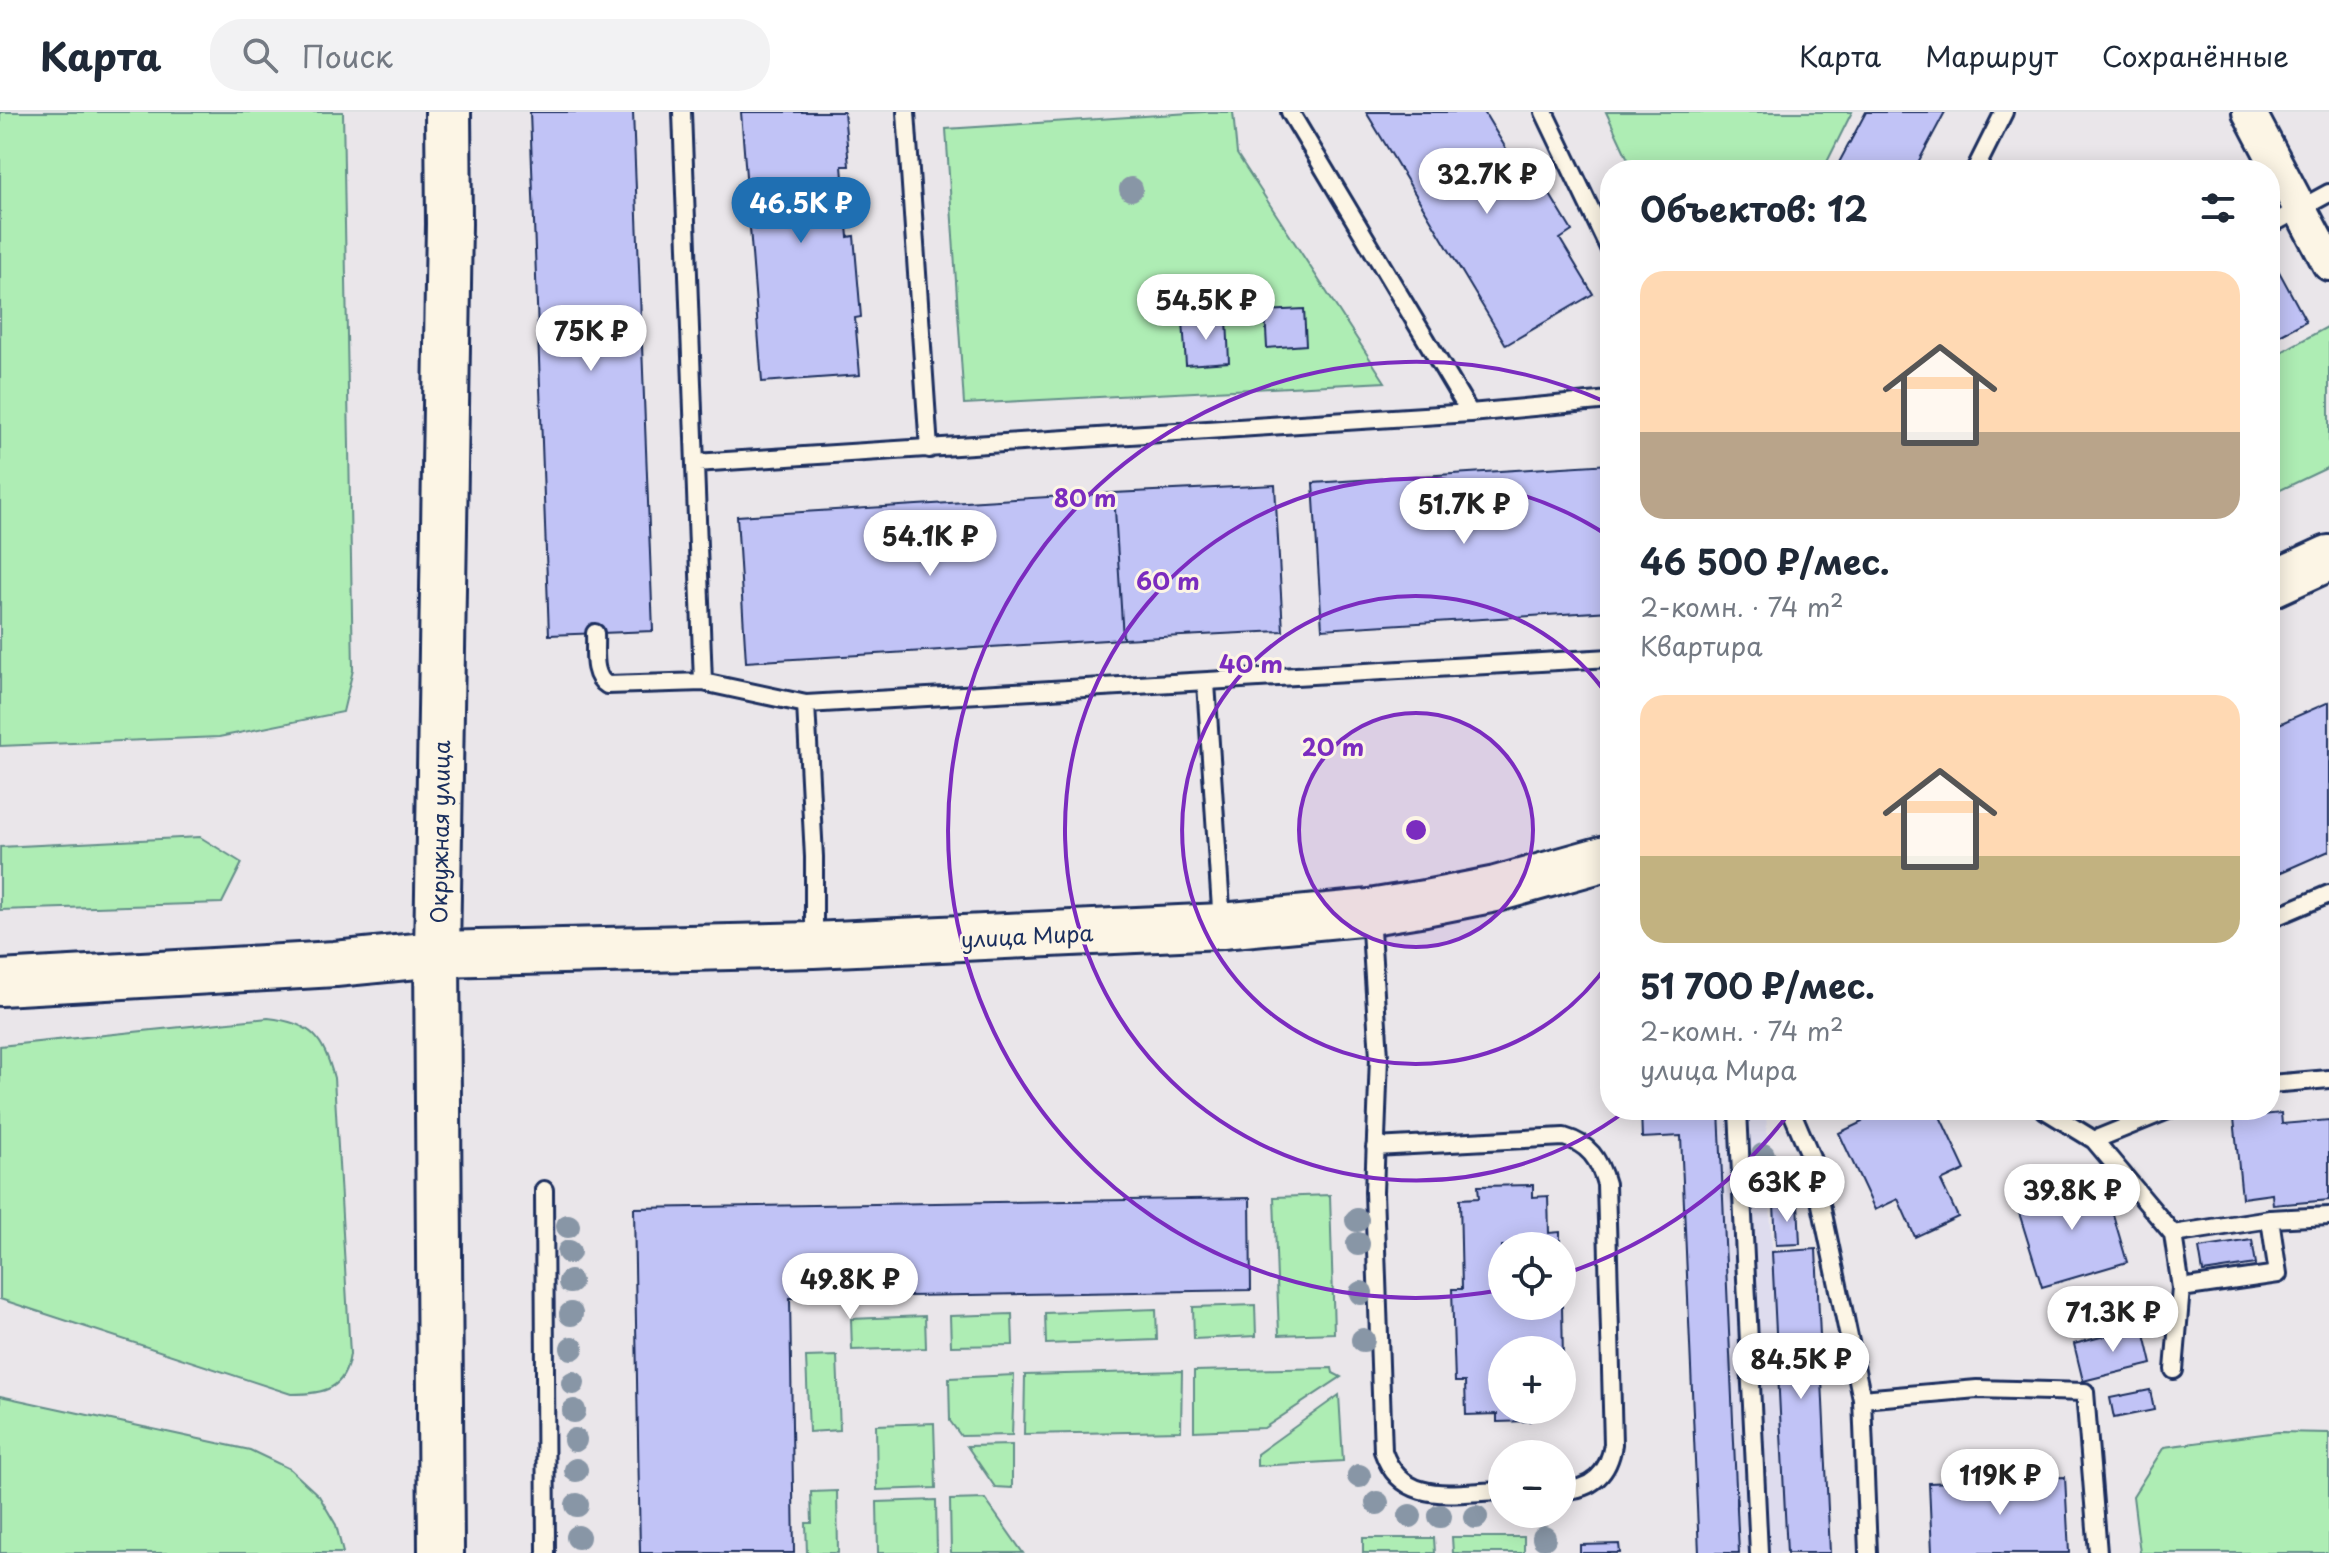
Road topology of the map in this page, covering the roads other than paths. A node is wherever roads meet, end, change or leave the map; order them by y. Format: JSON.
{"nodes":[{"id":1,"x":448,"y":112,"type":"edge"},
{"id":2,"x":682,"y":112,"type":"edge"},
{"id":3,"x":906,"y":112,"type":"edge"},
{"id":4,"x":1290,"y":112,"type":"edge"},
{"id":5,"x":1544,"y":112,"type":"edge"},
{"id":6,"x":2004,"y":112,"type":"edge"},
{"id":7,"x":2249,"y":112,"type":"edge"},
{"id":8,"x":1980,"y":160,"type":"edge"},
{"id":9,"x":2274,"y":160,"type":"edge"},
{"id":10,"x":2280,"y":171,"type":"edge"},
{"id":11,"x":2329,"y":193,"type":"edge"},
{"id":12,"x":2300,"y":209,"type":"junction"},
{"id":13,"x":2280,"y":220,"type":"edge"},
{"id":14,"x":1600,"y":229,"type":"edge"},
{"id":15,"x":2329,"y":264,"type":"edge"},
{"id":16,"x":1600,"y":401,"type":"edge"},
{"id":17,"x":1470,"y":413,"type":"junction"},
{"id":18,"x":929,"y":449,"type":"junction"},
{"id":19,"x":695,"y":463,"type":"junction"},
{"id":20,"x":2329,"y":558,"type":"edge"},
{"id":21,"x":2280,"y":580,"type":"edge"},
{"id":22,"x":595,"y":633,"type":"dead end"},
{"id":23,"x":1600,"y":659,"type":"edge"},
{"id":24,"x":703,"y":682,"type":"junction"},
{"id":25,"x":1206,"y":683,"type":"junction"},
{"id":26,"x":806,"y":704,"type":"junction"},
{"id":27,"x":1600,"y":860,"type":"edge"},
{"id":28,"x":2329,"y":894,"type":"edge"},
{"id":29,"x":1370,"y":912,"type":"junction"},
{"id":30,"x":2280,"y":915,"type":"edge"},
{"id":31,"x":1222,"y":926,"type":"junction"},
{"id":32,"x":813,"y":945,"type":"junction"},
{"id":33,"x":437,"y":954,"type":"junction"},
{"id":34,"x":0,"y":983,"type":"edge"},
{"id":35,"x":2329,"y":1079,"type":"edge"},
{"id":36,"x":2280,"y":1083,"type":"edge"},
{"id":37,"x":1738,"y":1120,"type":"edge"},
{"id":38,"x":1795,"y":1120,"type":"edge"},
{"id":39,"x":2061,"y":1120,"type":"edge"},
{"id":40,"x":2143,"y":1120,"type":"edge"},
{"id":41,"x":2094,"y":1140,"type":"junction"},
{"id":42,"x":1375,"y":1147,"type":"junction"},
{"id":43,"x":544,"y":1190,"type":"dead end"},
{"id":44,"x":2329,"y":1216,"type":"edge"},
{"id":45,"x":2270,"y":1219,"type":"junction"},
{"id":46,"x":2173,"y":1234,"type":"junction"},
{"id":47,"x":2181,"y":1288,"type":"junction"},
{"id":48,"x":2174,"y":1370,"type":"dead end"},
{"id":49,"x":1862,"y":1399,"type":"junction"},
{"id":50,"x":1576,"y":1490,"type":"edge"},
{"id":51,"x":1488,"y":1491,"type":"edge"},
{"id":52,"x":441,"y":1553,"type":"edge"},
{"id":53,"x":546,"y":1553,"type":"edge"},
{"id":54,"x":1759,"y":1553,"type":"edge"},
{"id":55,"x":1868,"y":1553,"type":"edge"},
{"id":56,"x":2098,"y":1553,"type":"edge"}],
"edges":[{"from":1,"to":33,"type":"main road","name":"Окружная улица"},
{"from":2,"to":19,"type":"lane"},
{"from":3,"to":18,"type":"lane"},
{"from":4,"to":17,"type":"lane"},
{"from":5,"to":14,"type":"lane"},
{"from":6,"to":8,"type":"lane"},
{"from":7,"to":9,"type":"street"},
{"from":10,"to":12,"type":"street"},
{"from":11,"to":12,"type":"lane"},
{"from":12,"to":13,"type":"lane"},
{"from":12,"to":15,"type":"street"},
{"from":16,"to":17,"type":"lane"},
{"from":17,"to":18,"type":"lane"},
{"from":18,"to":19,"type":"lane"},
{"from":19,"to":24,"type":"lane"},
{"from":20,"to":21,"type":"main road"},
{"from":22,"to":24,"type":"lane"},
{"from":23,"to":25,"type":"lane"},
{"from":24,"to":26,"type":"lane"},
{"from":25,"to":26,"type":"lane"},
{"from":25,"to":31,"type":"lane"},
{"from":26,"to":32,"type":"lane"},
{"from":27,"to":29,"type":"main road","name":"улица Мира"},
{"from":28,"to":30,"type":"lane"},
{"from":29,"to":31,"type":"main road","name":"улица Мира"},
{"from":29,"to":42,"type":"lane"},
{"from":31,"to":32,"type":"main road","name":"улица Мира"},
{"from":32,"to":33,"type":"main road","name":"улица Мира"},
{"from":33,"to":34,"type":"main road","name":"улица Мира"},
{"from":33,"to":52,"type":"main road","name":"Окружная улица"},
{"from":35,"to":36,"type":"lane"},
{"from":37,"to":54,"type":"lane"},
{"from":38,"to":49,"type":"lane"},
{"from":39,"to":41,"type":"lane"},
{"from":40,"to":41,"type":"lane"},
{"from":41,"to":46,"type":"lane"},
{"from":42,"to":50,"type":"lane"},
{"from":42,"to":51,"type":"lane"},
{"from":43,"to":53,"type":"lane"},
{"from":44,"to":45,"type":"lane"},
{"from":45,"to":46,"type":"lane"},
{"from":45,"to":47,"type":"lane"},
{"from":46,"to":47,"type":"lane"},
{"from":47,"to":48,"type":"lane"},
{"from":49,"to":55,"type":"lane"},
{"from":49,"to":56,"type":"lane"}]}
